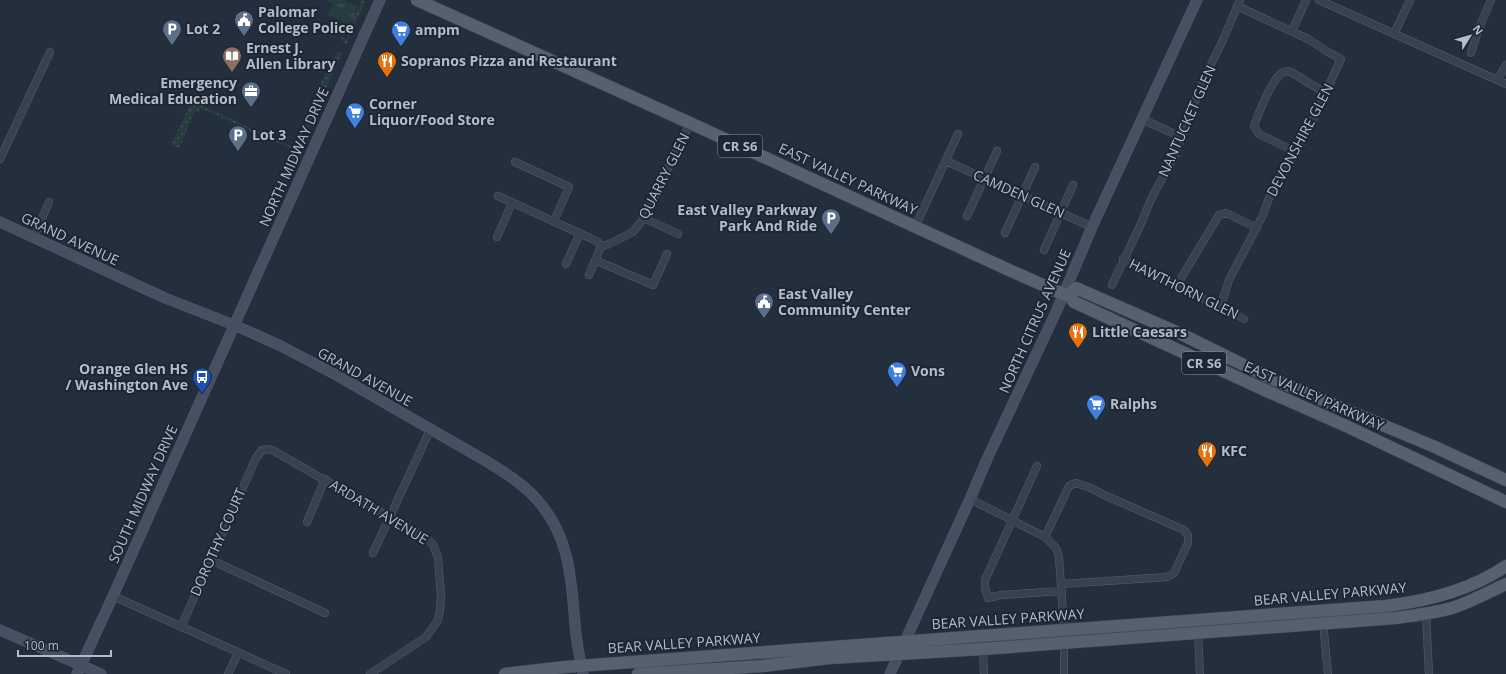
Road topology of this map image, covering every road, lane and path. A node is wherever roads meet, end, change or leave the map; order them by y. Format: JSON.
{"nodes":[{"id":1,"x":380,"y":0,"type":"edge"},
{"id":2,"x":417,"y":0,"type":"edge"},
{"id":3,"x":1196,"y":0,"type":"edge"},
{"id":4,"x":1306,"y":0,"type":"edge"},
{"id":5,"x":1319,"y":0,"type":"edge"},
{"id":6,"x":1410,"y":0,"type":"edge"},
{"id":7,"x":1491,"y":0,"type":"edge"},
{"id":8,"x":1238,"y":3,"type":"edge"},
{"id":9,"x":1292,"y":31,"type":"junction"},
{"id":10,"x":1394,"y":34,"type":"junction"},
{"id":11,"x":50,"y":52,"type":"dead end"},
{"id":12,"x":1471,"y":53,"type":"dead end"},
{"id":13,"x":1506,"y":66,"type":"edge"},
{"id":14,"x":1497,"y":80,"type":"junction"},
{"id":15,"x":1506,"y":84,"type":"edge"},
{"id":16,"x":1325,"y":93,"type":"junction"},
{"id":17,"x":1142,"y":119,"type":"junction"},
{"id":18,"x":690,"y":123,"type":"junction"},
{"id":19,"x":958,"y":134,"type":"dead end"},
{"id":20,"x":1181,"y":137,"type":"junction"},
{"id":21,"x":996,"y":151,"type":"dead end"},
{"id":22,"x":1296,"y":152,"type":"junction"},
{"id":23,"x":0,"y":159,"type":"edge"},
{"id":24,"x":946,"y":161,"type":"junction"},
{"id":25,"x":515,"y":162,"type":"dead end"},
{"id":26,"x":1035,"y":167,"type":"dead end"},
{"id":27,"x":984,"y":178,"type":"junction"},
{"id":28,"x":1073,"y":185,"type":"dead end"},
{"id":29,"x":1022,"y":195,"type":"junction"},
{"id":30,"x":498,"y":196,"type":"dead end"},
{"id":31,"x":50,"y":202,"type":"dead end"},
{"id":32,"x":512,"y":202,"type":"junction"},
{"id":33,"x":1061,"y":213,"type":"junction"},
{"id":34,"x":967,"y":216,"type":"dead end"},
{"id":35,"x":644,"y":218,"type":"junction"},
{"id":36,"x":554,"y":221,"type":"junction"},
{"id":37,"x":0,"y":222,"type":"edge"},
{"id":38,"x":915,"y":227,"type":"junction"},
{"id":39,"x":1092,"y":227,"type":"junction"},
{"id":40,"x":1257,"y":228,"type":"junction"},
{"id":41,"x":580,"y":233,"type":"junction"},
{"id":42,"x":1005,"y":233,"type":"dead end"},
{"id":43,"x":678,"y":234,"type":"dead end"},
{"id":44,"x":34,"y":237,"type":"junction"},
{"id":45,"x":497,"y":237,"type":"dead end"},
{"id":46,"x":601,"y":246,"type":"junction"},
{"id":47,"x":1044,"y":250,"type":"dead end"},
{"id":48,"x":667,"y":254,"type":"dead end"},
{"id":49,"x":1123,"y":259,"type":"junction"},
{"id":50,"x":595,"y":260,"type":"junction"},
{"id":51,"x":566,"y":264,"type":"dead end"},
{"id":52,"x":589,"y":275,"type":"dead end"},
{"id":53,"x":1112,"y":284,"type":"dead end"},
{"id":54,"x":1177,"y":285,"type":"junction"},
{"id":55,"x":1066,"y":294,"type":"junction"},
{"id":56,"x":1219,"y":307,"type":"junction"},
{"id":57,"x":1244,"y":319,"type":"dead end"},
{"id":58,"x":234,"y":325,"type":"junction"},
{"id":59,"x":1190,"y":357,"type":"junction"},
{"id":60,"x":1231,"y":359,"type":"junction"},
{"id":61,"x":430,"y":430,"type":"junction"},
{"id":62,"x":256,"y":458,"type":"joint"},
{"id":63,"x":1037,"y":466,"type":"dead end"},
{"id":64,"x":325,"y":479,"type":"junction"},
{"id":65,"x":1506,"y":480,"type":"edge"},
{"id":66,"x":970,"y":499,"type":"junction"},
{"id":67,"x":1506,"y":502,"type":"edge"},
{"id":68,"x":389,"y":516,"type":"junction"},
{"id":69,"x":1012,"y":521,"type":"junction"},
{"id":70,"x":306,"y":522,"type":"dead end"},
{"id":71,"x":1045,"y":537,"type":"junction"},
{"id":72,"x":373,"y":553,"type":"dead end"},
{"id":73,"x":211,"y":560,"type":"junction"},
{"id":74,"x":1506,"y":566,"type":"edge"},
{"id":75,"x":1506,"y":584,"type":"edge"},
{"id":76,"x":1062,"y":588,"type":"junction"},
{"id":77,"x":113,"y":596,"type":"junction"},
{"id":78,"x":1322,"y":611,"type":"junction"},
{"id":79,"x":325,"y":613,"type":"dead end"},
{"id":80,"x":1426,"y":614,"type":"junction"},
{"id":81,"x":1323,"y":624,"type":"junction"},
{"id":82,"x":181,"y":626,"type":"junction"},
{"id":83,"x":0,"y":630,"type":"edge"},
{"id":84,"x":1064,"y":630,"type":"junction"},
{"id":85,"x":1198,"y":633,"type":"junction"},
{"id":86,"x":904,"y":642,"type":"junction"},
{"id":87,"x":1064,"y":642,"type":"junction"},
{"id":88,"x":983,"y":649,"type":"junction"},
{"id":89,"x":238,"y":653,"type":"junction"},
{"id":90,"x":898,"y":654,"type":"junction"},
{"id":91,"x":79,"y":670,"type":"edge"},
{"id":92,"x":582,"y":670,"type":"edge"},
{"id":93,"x":762,"y":670,"type":"edge"},
{"id":94,"x":101,"y":674,"type":"edge"},
{"id":95,"x":228,"y":674,"type":"edge"},
{"id":96,"x":286,"y":674,"type":"edge"},
{"id":97,"x":370,"y":674,"type":"edge"},
{"id":98,"x":505,"y":674,"type":"edge"},
{"id":99,"x":638,"y":674,"type":"edge"},
{"id":100,"x":890,"y":674,"type":"edge"},
{"id":101,"x":984,"y":674,"type":"edge"},
{"id":102,"x":1064,"y":674,"type":"edge"},
{"id":103,"x":1200,"y":674,"type":"edge"},
{"id":104,"x":1328,"y":674,"type":"edge"},
{"id":105,"x":1429,"y":674,"type":"edge"}],
"edges":[{"from":1,"to":58,"type":"street","name":"NORTH MIDWAY DRIVE"},
{"from":2,"to":18,"type":"main road","name":"EAST VALLEY PARKWAY","number":"CR S6"},
{"from":3,"to":17,"type":"street","name":"NORTH CITRUS AVENUE"},
{"from":4,"to":9,"type":"street"},
{"from":5,"to":10,"type":"street"},
{"from":6,"to":10,"type":"street"},
{"from":7,"to":12,"type":"street"},
{"from":8,"to":9,"type":"street"},
{"from":8,"to":20,"type":"street","name":"NANTUCKET GLEN"},
{"from":9,"to":16,"type":"street","name":"DEVONSHIRE GLEN"},
{"from":10,"to":14,"type":"street"},
{"from":11,"to":23,"type":"street"},
{"from":13,"to":14,"type":"street"},
{"from":14,"to":15,"type":"street"},
{"from":16,"to":22,"type":"street","name":"DEVONSHIRE GLEN"},
{"from":16,"to":22,"type":"street"},
{"from":17,"to":20,"type":"street"},
{"from":17,"to":39,"type":"street","name":"NORTH CITRUS AVENUE"},
{"from":18,"to":35,"type":"street","name":"QUARRY GLEN"},
{"from":18,"to":38,"type":"main road","name":"EAST VALLEY PARKWAY","number":"CR S6"},
{"from":19,"to":24,"type":"street"},
{"from":20,"to":49,"type":"street","name":"NANTUCKET GLEN"},
{"from":21,"to":27,"type":"street"},
{"from":22,"to":40,"type":"street","name":"DEVONSHIRE GLEN"},
{"from":24,"to":27,"type":"street","name":"CAMDEN GLEN"},
{"from":24,"to":38,"type":"street"},
{"from":25,"to":36,"type":"street"},
{"from":26,"to":29,"type":"street"},
{"from":27,"to":29,"type":"street","name":"CAMDEN GLEN"},
{"from":27,"to":34,"type":"street"},
{"from":28,"to":33,"type":"street"},
{"from":29,"to":33,"type":"street","name":"CAMDEN GLEN"},
{"from":29,"to":42,"type":"street"},
{"from":30,"to":32,"type":"street"},
{"from":31,"to":44,"type":"street"},
{"from":32,"to":36,"type":"street"},
{"from":32,"to":45,"type":"street"},
{"from":33,"to":39,"type":"street","name":"CAMDEN GLEN"},
{"from":33,"to":47,"type":"street"},
{"from":35,"to":43,"type":"street"},
{"from":35,"to":46,"type":"street","name":"QUARRY GLEN"},
{"from":36,"to":41,"type":"street"},
{"from":37,"to":44,"type":"street","name":"GRAND AVENUE"},
{"from":38,"to":55,"type":"main road","name":"EAST VALLEY PARKWAY","number":"CR S6"},
{"from":39,"to":55,"type":"street","name":"NORTH CITRUS AVENUE"},
{"from":40,"to":54,"type":"street"},
{"from":40,"to":56,"type":"street","name":"DEVONSHIRE GLEN"},
{"from":41,"to":46,"type":"street"},
{"from":41,"to":51,"type":"street"},
{"from":44,"to":58,"type":"street","name":"GRAND AVENUE"},
{"from":46,"to":50,"type":"street"},
{"from":48,"to":50,"type":"street"},
{"from":49,"to":53,"type":"street","name":"NANTUCKET GLEN"},
{"from":49,"to":54,"type":"street","name":"HAWTHORN GLEN"},
{"from":50,"to":52,"type":"street"},
{"from":54,"to":56,"type":"street","name":"HAWTHORN GLEN"},
{"from":55,"to":59,"type":"main road","name":"EAST VALLEY PARKWAY","number":"CR S6"},
{"from":55,"to":60,"type":"main road","name":"EAST VALLEY PARKWAY","number":"CR S6"},
{"from":55,"to":66,"type":"street","name":"NORTH CITRUS AVENUE"},
{"from":56,"to":57,"type":"street","name":"HAWTHORN GLEN"},
{"from":58,"to":61,"type":"street","name":"GRAND AVENUE"},
{"from":58,"to":77,"type":"street","name":"SOUTH MIDWAY DRIVE"},
{"from":59,"to":60,"type":"main road"},
{"from":59,"to":67,"type":"main road","name":"EAST VALLEY PARKWAY","number":"CR S6"},
{"from":60,"to":65,"type":"main road","name":"EAST VALLEY PARKWAY","number":"CR S6"},
{"from":61,"to":68,"type":"street"},
{"from":61,"to":92,"type":"street","name":"GRAND AVENUE"},
{"from":62,"to":64,"type":"street","name":"ARDATH AVENUE"},
{"from":62,"to":73,"type":"street","name":"DOROTHY COURT"},
{"from":63,"to":69,"type":"street"},
{"from":64,"to":68,"type":"street","name":"ARDATH AVENUE"},
{"from":64,"to":70,"type":"street"},
{"from":66,"to":69,"type":"street"},
{"from":66,"to":86,"type":"street","name":"NORTH CITRUS AVENUE"},
{"from":68,"to":72,"type":"street"},
{"from":68,"to":97,"type":"street","name":"ARDATH AVENUE"},
{"from":69,"to":71,"type":"street"},
{"from":69,"to":76,"type":"street"},
{"from":71,"to":76,"type":"street"},
{"from":71,"to":76,"type":"street"},
{"from":73,"to":79,"type":"street"},
{"from":73,"to":82,"type":"street","name":"DOROTHY COURT"},
{"from":74,"to":78,"type":"main road","name":"BEAR VALLEY PARKWAY"},
{"from":75,"to":80,"type":"main road","name":"BEAR VALLEY PARKWAY"},
{"from":76,"to":84,"type":"street"},
{"from":77,"to":82,"type":"street"},
{"from":77,"to":91,"type":"street","name":"SOUTH MIDWAY DRIVE"},
{"from":78,"to":81,"type":"street"},
{"from":78,"to":84,"type":"main road","name":"BEAR VALLEY PARKWAY"},
{"from":80,"to":81,"type":"main road","name":"BEAR VALLEY PARKWAY"},
{"from":80,"to":105,"type":"street"},
{"from":81,"to":85,"type":"main road","name":"BEAR VALLEY PARKWAY"},
{"from":81,"to":104,"type":"street"},
{"from":82,"to":89,"type":"street"},
{"from":83,"to":91,"type":"street"},
{"from":84,"to":86,"type":"main road","name":"BEAR VALLEY PARKWAY"},
{"from":85,"to":87,"type":"main road","name":"BEAR VALLEY PARKWAY"},
{"from":85,"to":103,"type":"street"},
{"from":86,"to":90,"type":"street","name":"NORTH CITRUS AVENUE"},
{"from":86,"to":92,"type":"main road","name":"BEAR VALLEY PARKWAY"},
{"from":87,"to":88,"type":"main road","name":"BEAR VALLEY PARKWAY"},
{"from":87,"to":102,"type":"street"},
{"from":88,"to":90,"type":"main road","name":"BEAR VALLEY PARKWAY"},
{"from":88,"to":101,"type":"street"},
{"from":89,"to":95,"type":"street"},
{"from":89,"to":96,"type":"street"},
{"from":90,"to":93,"type":"main road","name":"BEAR VALLEY PARKWAY"},
{"from":90,"to":100,"type":"street","name":"NORTH CITRUS AVENUE"},
{"from":91,"to":94,"type":"street"},
{"from":92,"to":98,"type":"main road","name":"BEAR VALLEY PARKWAY"},
{"from":93,"to":99,"type":"main road","name":"BEAR VALLEY PARKWAY"}]}
